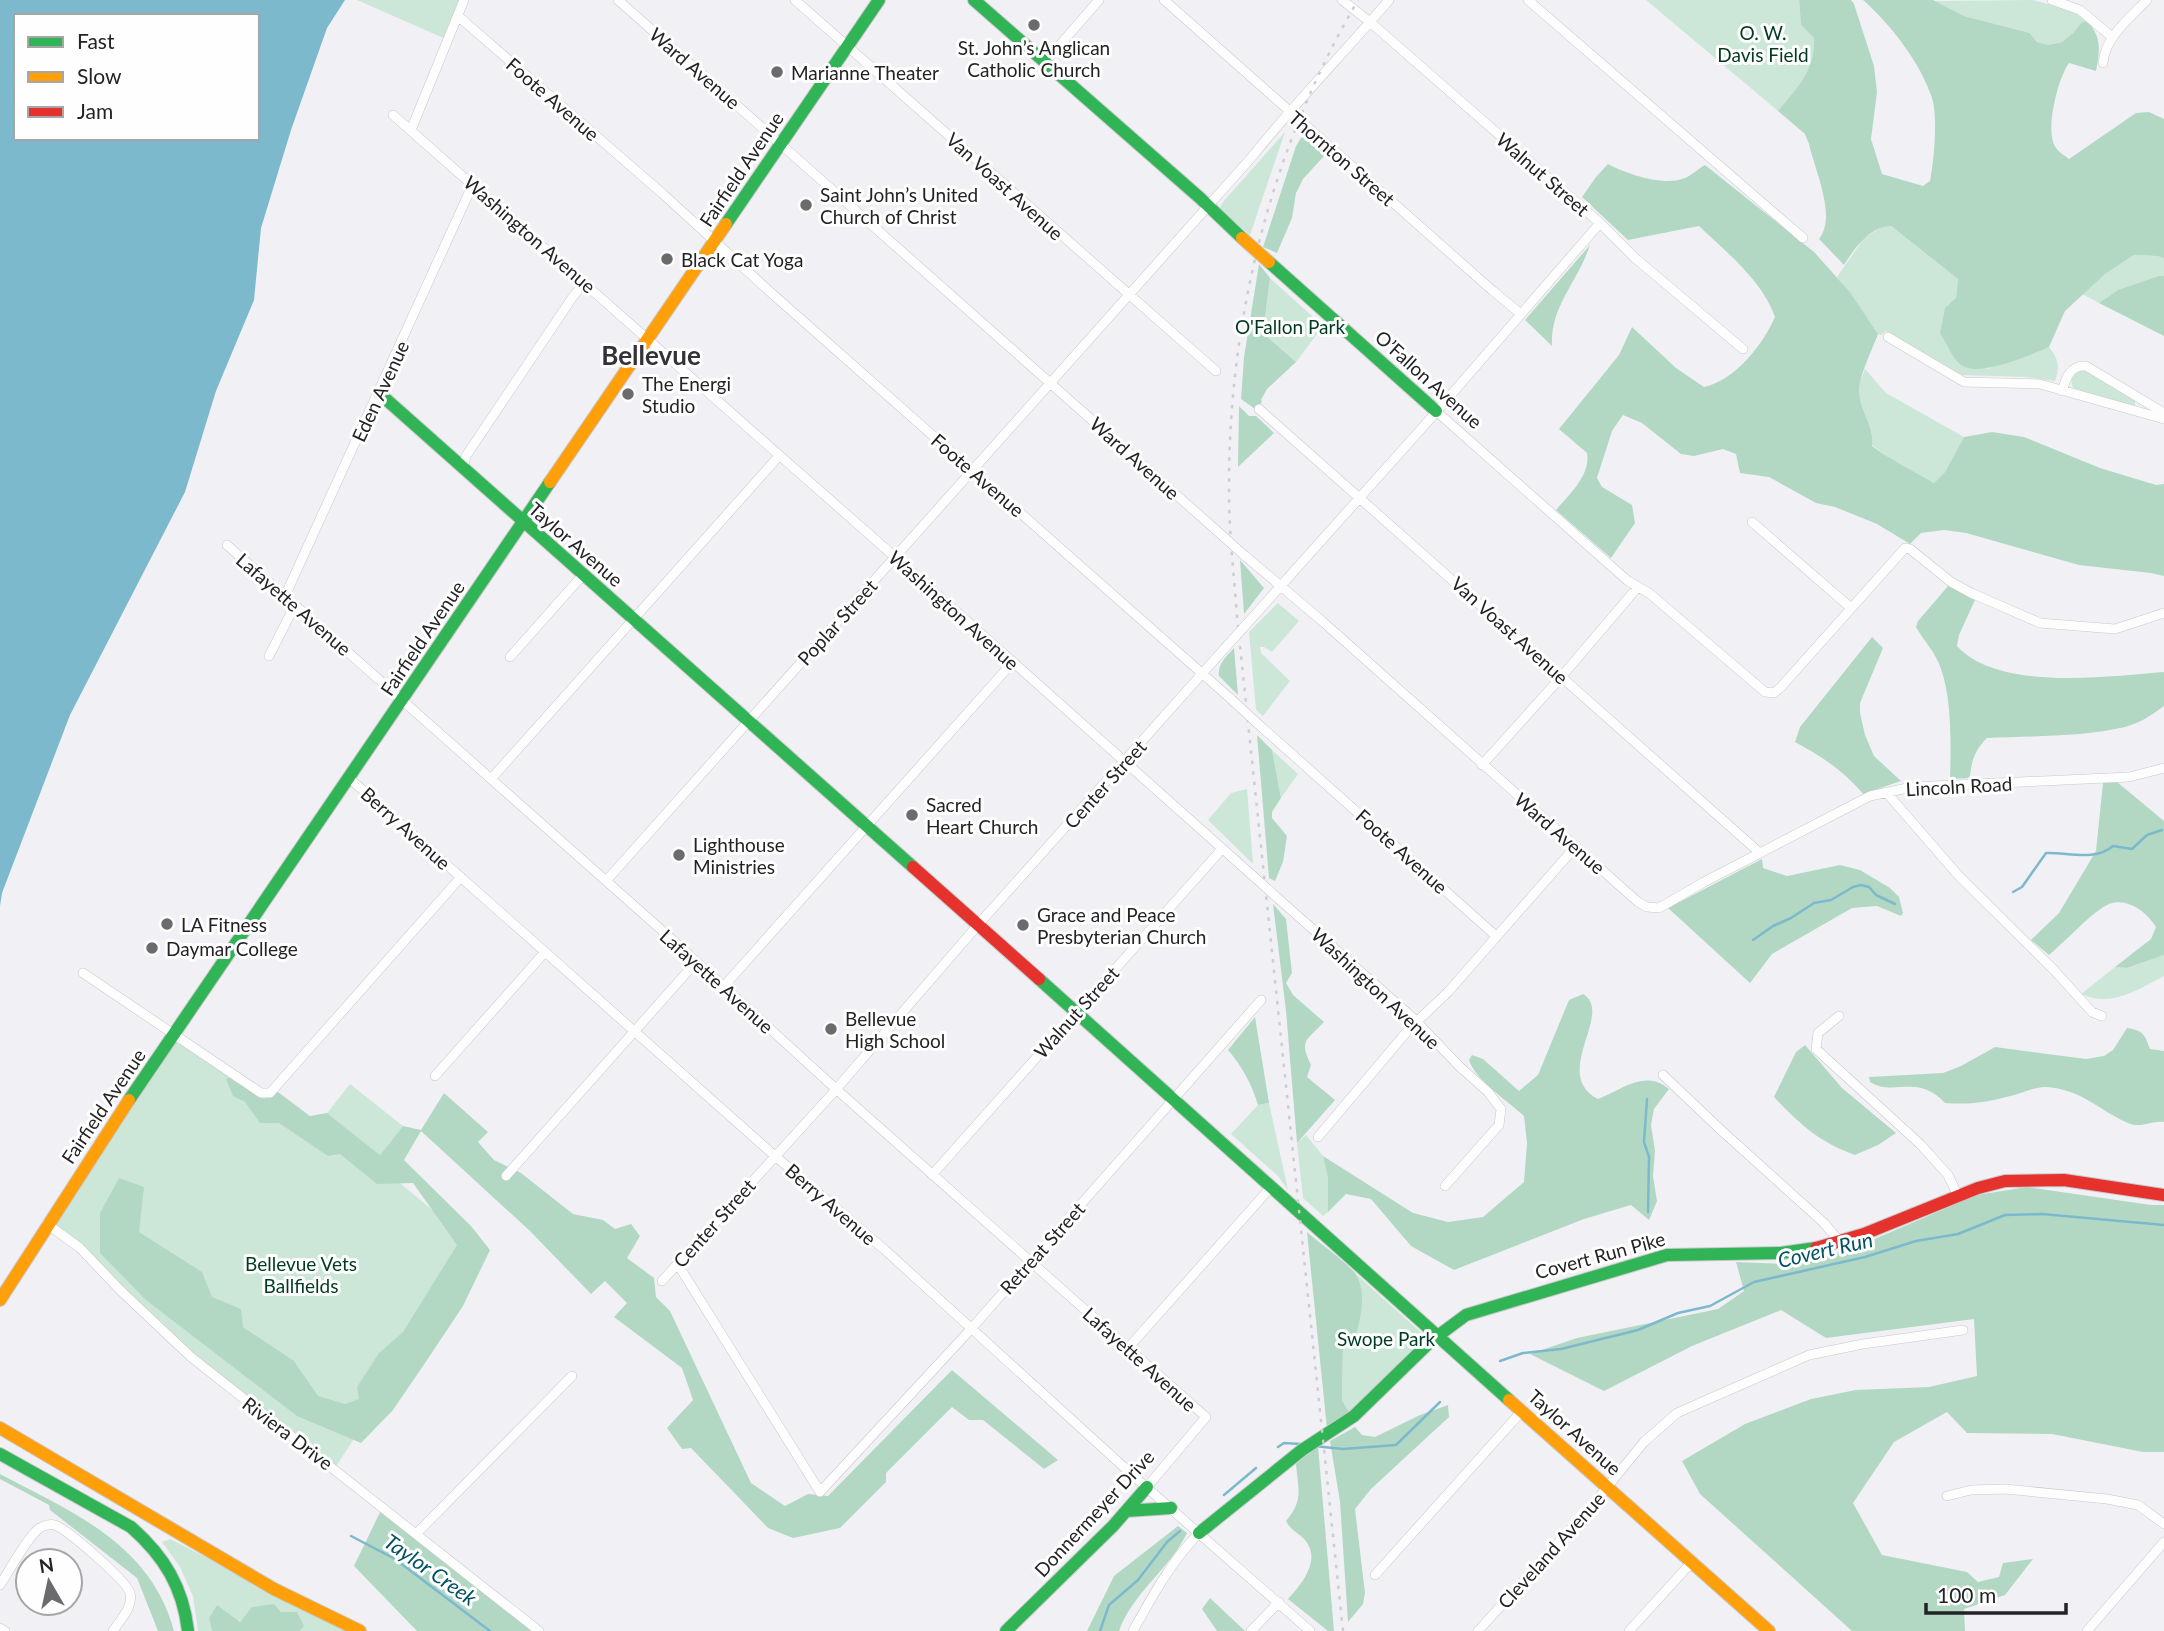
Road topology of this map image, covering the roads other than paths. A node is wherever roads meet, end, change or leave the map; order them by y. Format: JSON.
{"nodes":[{"id":1,"x":464,"y":0,"type":"edge"},
{"id":2,"x":618,"y":0,"type":"edge"},
{"id":3,"x":795,"y":0,"type":"edge"},
{"id":4,"x":879,"y":0,"type":"edge"},
{"id":5,"x":974,"y":0,"type":"edge"},
{"id":6,"x":1099,"y":0,"type":"edge"},
{"id":7,"x":1164,"y":0,"type":"edge"},
{"id":8,"x":1342,"y":0,"type":"edge"},
{"id":9,"x":1389,"y":0,"type":"edge"},
{"id":10,"x":1528,"y":0,"type":"edge"},
{"id":11,"x":2052,"y":0,"type":"edge"},
{"id":12,"x":2147,"y":0,"type":"edge"},
{"id":13,"x":458,"y":16,"type":"junction"},
{"id":14,"x":1370,"y":22,"type":"junction"},
{"id":15,"x":2112,"y":37,"type":"junction"},
{"id":16,"x":848,"y":46,"type":"junction"},
{"id":17,"x":1045,"y":62,"type":"junction"},
{"id":18,"x":2103,"y":63,"type":"dead end"},
{"id":19,"x":1289,"y":111,"type":"junction"},
{"id":20,"x":393,"y":115,"type":"dead end"},
{"id":21,"x":411,"y":130,"type":"junction"},
{"id":22,"x":782,"y":144,"type":"junction"},
{"id":23,"x":473,"y":184,"type":"junction"},
{"id":24,"x":1207,"y":205,"type":"junction"},
{"id":25,"x":1600,"y":223,"type":"junction"},
{"id":26,"x":1803,"y":238,"type":"dead end"},
{"id":27,"x":715,"y":242,"type":"junction"},
{"id":28,"x":587,"y":284,"type":"junction"},
{"id":29,"x":1128,"y":295,"type":"junction"},
{"id":30,"x":1521,"y":314,"type":"junction"},
{"id":31,"x":1888,"y":337,"type":"dead end"},
{"id":32,"x":648,"y":340,"type":"junction"},
{"id":33,"x":1744,"y":349,"type":"dead end"},
{"id":34,"x":1216,"y":371,"type":"dead end"},
{"id":35,"x":1051,"y":383,"type":"junction"},
{"id":36,"x":2062,"y":391,"type":"junction"},
{"id":37,"x":379,"y":393,"type":"junction"},
{"id":38,"x":1259,"y":410,"type":"dead end"},
{"id":39,"x":1436,"y":411,"type":"junction"},
{"id":40,"x":2164,"y":413,"type":"edge"},
{"id":41,"x":2164,"y":419,"type":"edge"},
{"id":42,"x":779,"y":456,"type":"junction"},
{"id":43,"x":463,"y":469,"type":"junction"},
{"id":44,"x":972,"y":470,"type":"junction"},
{"id":45,"x":1359,"y":498,"type":"junction"},
{"id":46,"x":1752,"y":522,"type":"dead end"},
{"id":47,"x":523,"y":523,"type":"junction"},
{"id":48,"x":227,"y":545,"type":"dead end"},
{"id":49,"x":895,"y":557,"type":"junction"},
{"id":50,"x":582,"y":576,"type":"junction"},
{"id":51,"x":1282,"y":586,"type":"junction"},
{"id":52,"x":1637,"y":588,"type":"junction"},
{"id":53,"x":285,"y":596,"type":"junction"},
{"id":54,"x":295,"y":605,"type":"junction"},
{"id":55,"x":1851,"y":608,"type":"junction"},
{"id":56,"x":2164,"y":613,"type":"edge"},
{"id":57,"x":632,"y":619,"type":"junction"},
{"id":58,"x":269,"y":656,"type":"dead end"},
{"id":59,"x":510,"y":657,"type":"dead end"},
{"id":60,"x":1012,"y":663,"type":"junction"},
{"id":61,"x":1203,"y":673,"type":"junction"},
{"id":62,"x":1562,"y":676,"type":"junction"},
{"id":63,"x":403,"y":700,"type":"junction"},
{"id":64,"x":749,"y":721,"type":"junction"},
{"id":65,"x":1124,"y":763,"type":"junction"},
{"id":66,"x":1482,"y":765,"type":"junction"},
{"id":67,"x":2164,"y":768,"type":"edge"},
{"id":68,"x":349,"y":778,"type":"junction"},
{"id":69,"x":491,"y":779,"type":"junction"},
{"id":70,"x":1886,"y":792,"type":"junction"},
{"id":71,"x":865,"y":826,"type":"junction"},
{"id":72,"x":1576,"y":846,"type":"junction"},
{"id":73,"x":1222,"y":849,"type":"junction"},
{"id":74,"x":1760,"y":853,"type":"junction"},
{"id":75,"x":461,"y":877,"type":"junction"},
{"id":76,"x":606,"y":881,"type":"junction"},
{"id":77,"x":1656,"y":909,"type":"joint"},
{"id":78,"x":977,"y":926,"type":"junction"},
{"id":79,"x":1496,"y":936,"type":"junction"},
{"id":80,"x":545,"y":951,"type":"junction"},
{"id":81,"x":696,"y":962,"type":"junction"},
{"id":82,"x":83,"y":973,"type":"dead end"},
{"id":83,"x":724,"y":986,"type":"junction"},
{"id":84,"x":1261,"y":1000,"type":"dead end"},
{"id":85,"x":1074,"y":1013,"type":"junction"},
{"id":86,"x":1839,"y":1016,"type":"dead end"},
{"id":87,"x":2102,"y":1016,"type":"dead end"},
{"id":88,"x":1417,"y":1021,"type":"junction"},
{"id":89,"x":635,"y":1030,"type":"junction"},
{"id":90,"x":174,"y":1036,"type":"junction"},
{"id":91,"x":1663,"y":1075,"type":"dead end"},
{"id":92,"x":435,"y":1076,"type":"dead end"},
{"id":93,"x":836,"y":1089,"type":"junction"},
{"id":94,"x":1173,"y":1099,"type":"junction"},
{"id":95,"x":1318,"y":1137,"type":"dead end"},
{"id":96,"x":775,"y":1156,"type":"junction"},
{"id":97,"x":932,"y":1175,"type":"junction"},
{"id":98,"x":506,"y":1176,"type":"dead end"},
{"id":99,"x":1272,"y":1186,"type":"junction"},
{"id":100,"x":1446,"y":1186,"type":"dead end"},
{"id":101,"x":2164,"y":1195,"type":"edge"},
{"id":102,"x":1958,"y":1196,"type":"junction"},
{"id":103,"x":47,"y":1224,"type":"junction"},
{"id":104,"x":1839,"y":1241,"type":"junction"},
{"id":105,"x":1031,"y":1261,"type":"junction"},
{"id":106,"x":677,"y":1264,"type":"junction"},
{"id":107,"x":662,"y":1281,"type":"dead end"},
{"id":108,"x":0,"y":1300,"type":"edge"},
{"id":109,"x":971,"y":1329,"type":"junction"},
{"id":110,"x":1963,"y":1331,"type":"dead end"},
{"id":111,"x":1438,"y":1336,"type":"junction"},
{"id":112,"x":1129,"y":1347,"type":"junction"},
{"id":113,"x":572,"y":1376,"type":"dead end"},
{"id":114,"x":1522,"y":1411,"type":"junction"},
{"id":115,"x":1206,"y":1418,"type":"joint"},
{"id":116,"x":0,"y":1428,"type":"edge"},
{"id":117,"x":0,"y":1454,"type":"edge"},
{"id":118,"x":1607,"y":1487,"type":"junction"},
{"id":119,"x":1147,"y":1488,"type":"junction"},
{"id":120,"x":1947,"y":1496,"type":"dead end"},
{"id":121,"x":1171,"y":1508,"type":"junction"},
{"id":122,"x":1126,"y":1511,"type":"junction"},
{"id":123,"x":2164,"y":1524,"type":"edge"},
{"id":124,"x":1199,"y":1533,"type":"junction"},
{"id":125,"x":416,"y":1534,"type":"junction"},
{"id":126,"x":2164,"y":1542,"type":"edge"},
{"id":127,"x":1691,"y":1563,"type":"junction"},
{"id":128,"x":1375,"y":1575,"type":"dead end"},
{"id":129,"x":0,"y":1585,"type":"edge"},
{"id":130,"x":1279,"y":1602,"type":"junction"},
{"id":131,"x":0,"y":1628,"type":"edge"},
{"id":132,"x":5,"y":1631,"type":"edge"},
{"id":133,"x":113,"y":1631,"type":"edge"},
{"id":134,"x":188,"y":1631,"type":"edge"},
{"id":135,"x":360,"y":1631,"type":"edge"},
{"id":136,"x":539,"y":1631,"type":"edge"},
{"id":137,"x":1006,"y":1631,"type":"edge"},
{"id":138,"x":1133,"y":1631,"type":"edge"},
{"id":139,"x":1251,"y":1631,"type":"edge"},
{"id":140,"x":1310,"y":1631,"type":"edge"},
{"id":141,"x":1478,"y":1631,"type":"edge"},
{"id":142,"x":1629,"y":1631,"type":"edge"},
{"id":143,"x":1769,"y":1631,"type":"edge"},
{"id":144,"x":2087,"y":1631,"type":"edge"}],
"edges":[{"from":1,"to":13,"type":"street"},
{"from":2,"to":22,"type":"street","name":"Ward Avenue"},
{"from":3,"to":16,"type":"street","name":"Van Voast Avenue"},
{"from":4,"to":16,"type":"main road","name":"Fairfield Avenue"},
{"from":5,"to":17,"type":"main road","name":"O’Fallon Avenue"},
{"from":6,"to":17,"type":"street"},
{"from":7,"to":19,"type":"street","name":"Thornton Street"},
{"from":8,"to":14,"type":"street","name":"Walnut Street"},
{"from":9,"to":14,"type":"street","name":"Poplar Street"},
{"from":10,"to":26,"type":"street"},
{"from":11,"to":15,"type":"street"},
{"from":12,"to":15,"type":"street"},
{"from":13,"to":21,"type":"street"},
{"from":13,"to":27,"type":"street","name":"Foote Avenue"},
{"from":14,"to":19,"type":"street","name":"Poplar Street"},
{"from":14,"to":25,"type":"street","name":"Walnut Street"},
{"from":15,"to":18,"type":"street"},
{"from":16,"to":22,"type":"main road","name":"Fairfield Avenue"},
{"from":16,"to":29,"type":"street","name":"Van Voast Avenue"},
{"from":17,"to":24,"type":"main road","name":"O’Fallon Avenue"},
{"from":19,"to":24,"type":"street","name":"Poplar Street"},
{"from":19,"to":30,"type":"street","name":"Thornton Street"},
{"from":20,"to":21,"type":"street","name":"Washington Avenue"},
{"from":21,"to":23,"type":"street","name":"Washington Avenue"},
{"from":22,"to":27,"type":"main road","name":"Fairfield Avenue"},
{"from":22,"to":35,"type":"street","name":"Ward Avenue"},
{"from":23,"to":28,"type":"street","name":"Washington Avenue"},
{"from":23,"to":37,"type":"street","name":"Eden Avenue"},
{"from":24,"to":29,"type":"street","name":"Poplar Street"},
{"from":24,"to":39,"type":"main road","name":"O’Fallon Avenue","bridge":true},
{"from":25,"to":30,"type":"street","name":"Center Street"},
{"from":25,"to":33,"type":"street","name":"Walnut Street"},
{"from":27,"to":32,"type":"main road","name":"Fairfield Avenue"},
{"from":27,"to":44,"type":"street","name":"Foote Avenue"},
{"from":28,"to":32,"type":"street","name":"Washington Avenue"},
{"from":28,"to":43,"type":"street"},
{"from":29,"to":34,"type":"street","name":"Van Voast Avenue"},
{"from":29,"to":35,"type":"street","name":"Poplar Street"},
{"from":30,"to":39,"type":"street","name":"Center Street"},
{"from":31,"to":36,"type":"street"},
{"from":32,"to":42,"type":"street","name":"Washington Avenue"},
{"from":32,"to":47,"type":"main road","name":"Fairfield Avenue"},
{"from":35,"to":44,"type":"street","name":"Poplar Street"},
{"from":35,"to":51,"type":"street","name":"Ward Avenue","bridge":true},
{"from":36,"to":40,"type":"street"},
{"from":36,"to":41,"type":"street"},
{"from":37,"to":43,"type":"main road","name":"Taylor Avenue"},
{"from":37,"to":53,"type":"street","name":"Eden Avenue"},
{"from":38,"to":45,"type":"street","name":"Van Voast Avenue"},
{"from":39,"to":45,"type":"street","name":"Center Street"},
{"from":39,"to":52,"type":"street","name":"O’Fallon Avenue"},
{"from":42,"to":49,"type":"street","name":"Washington Avenue"},
{"from":42,"to":57,"type":"street"},
{"from":43,"to":47,"type":"main road","name":"Taylor Avenue"},
{"from":44,"to":49,"type":"street","name":"Poplar Street"},
{"from":44,"to":61,"type":"street","name":"Foote Avenue"},
{"from":45,"to":51,"type":"street","name":"Center Street"},
{"from":45,"to":62,"type":"street","name":"Van Voast Avenue"},
{"from":46,"to":55,"type":"street"},
{"from":47,"to":50,"type":"main road","name":"Taylor Avenue"},
{"from":47,"to":63,"type":"main road","name":"Fairfield Avenue"},
{"from":48,"to":53,"type":"street","name":"Lafayette Avenue"},
{"from":49,"to":60,"type":"street","name":"Washington Avenue"},
{"from":49,"to":64,"type":"street","name":"Poplar Street"},
{"from":50,"to":57,"type":"main road","name":"Taylor Avenue"},
{"from":50,"to":59,"type":"street"},
{"from":51,"to":61,"type":"street","name":"Center Street","bridge":true},
{"from":51,"to":66,"type":"street","name":"Ward Avenue"},
{"from":52,"to":55,"type":"street","name":"O’Fallon Avenue"},
{"from":52,"to":62,"type":"street"},
{"from":53,"to":54,"type":"street","name":"Lafayette Avenue"},
{"from":54,"to":58,"type":"street"},
{"from":54,"to":63,"type":"street","name":"Lafayette Avenue"},
{"from":55,"to":56,"type":"street"},
{"from":57,"to":64,"type":"main road","name":"Taylor Avenue"},
{"from":57,"to":69,"type":"street"},
{"from":60,"to":65,"type":"street","name":"Washington Avenue"},
{"from":60,"to":71,"type":"street"},
{"from":61,"to":65,"type":"street","name":"Center Street"},
{"from":61,"to":79,"type":"street","name":"Foote Avenue","bridge":true},
{"from":62,"to":66,"type":"street"},
{"from":62,"to":74,"type":"street","name":"Van Voast Avenue"},
{"from":63,"to":68,"type":"main road","name":"Fairfield Avenue"},
{"from":63,"to":69,"type":"street","name":"Lafayette Avenue"},
{"from":64,"to":71,"type":"main road","name":"Taylor Avenue"},
{"from":64,"to":76,"type":"street","name":"Poplar Street"},
{"from":65,"to":73,"type":"street","name":"Washington Avenue"},
{"from":65,"to":78,"type":"street","name":"Center Street"},
{"from":66,"to":72,"type":"street","name":"Ward Avenue"},
{"from":67,"to":70,"type":"street","name":"Lincoln Road"},
{"from":68,"to":75,"type":"street","name":"Berry Avenue"},
{"from":68,"to":90,"type":"main road","name":"Fairfield Avenue"},
{"from":69,"to":76,"type":"street","name":"Lafayette Avenue"},
{"from":70,"to":74,"type":"street","name":"Lincoln Road"},
{"from":70,"to":87,"type":"street"},
{"from":71,"to":78,"type":"main road","name":"Taylor Avenue"},
{"from":71,"to":83,"type":"street"},
{"from":72,"to":77,"type":"street","name":"Ward Avenue"},
{"from":72,"to":79,"type":"street"},
{"from":73,"to":85,"type":"street","name":"Walnut Street"},
{"from":73,"to":88,"type":"street","name":"Washington Avenue","bridge":true},
{"from":74,"to":77,"type":"street","name":"Lincoln Road"},
{"from":75,"to":80,"type":"street","name":"Berry Avenue"},
{"from":75,"to":90,"type":"street"},
{"from":76,"to":81,"type":"street","name":"Lafayette Avenue"},
{"from":78,"to":85,"type":"main road","name":"Taylor Avenue"},
{"from":78,"to":93,"type":"street","name":"Center Street"},
{"from":79,"to":88,"type":"street"},
{"from":80,"to":89,"type":"street","name":"Berry Avenue"},
{"from":80,"to":92,"type":"street"},
{"from":81,"to":83,"type":"street","name":"Lafayette Avenue"},
{"from":81,"to":89,"type":"street"},
{"from":82,"to":90,"type":"street"},
{"from":83,"to":93,"type":"street","name":"Lafayette Avenue"},
{"from":84,"to":94,"type":"street","name":"Retreat Street"},
{"from":85,"to":94,"type":"main road","name":"Taylor Avenue"},
{"from":85,"to":97,"type":"street","name":"Walnut Street"},
{"from":86,"to":102,"type":"street"},
{"from":88,"to":95,"type":"street"},
{"from":88,"to":100,"type":"street","name":"Washington Avenue"},
{"from":89,"to":96,"type":"street","name":"Berry Avenue"},
{"from":89,"to":98,"type":"street"},
{"from":90,"to":103,"type":"main road","name":"Fairfield Avenue"},
{"from":91,"to":104,"type":"street"},
{"from":93,"to":96,"type":"street","name":"Center Street"},
{"from":93,"to":97,"type":"street","name":"Lafayette Avenue"},
{"from":94,"to":99,"type":"main road","name":"Taylor Avenue"},
{"from":94,"to":105,"type":"street","name":"Retreat Street"},
{"from":96,"to":106,"type":"street","name":"Center Street"},
{"from":96,"to":109,"type":"street","name":"Berry Avenue"},
{"from":97,"to":105,"type":"street","name":"Lafayette Avenue"},
{"from":99,"to":111,"type":"main road","name":"Taylor Avenue"},
{"from":99,"to":112,"type":"street"},
{"from":101,"to":102,"type":"main road","name":"Covert Run Pike"},
{"from":102,"to":104,"type":"main road","name":"Covert Run Pike"},
{"from":103,"to":108,"type":"main road","name":"Fairfield Avenue"},
{"from":103,"to":125,"type":"street","name":"Riviera Drive"},
{"from":104,"to":111,"type":"main road","name":"Covert Run Pike"},
{"from":105,"to":109,"type":"street","name":"Retreat Street"},
{"from":105,"to":112,"type":"street","name":"Lafayette Avenue"},
{"from":106,"to":107,"type":"street","name":"Center Street"},
{"from":106,"to":109,"type":"street","name":"Retreat Street"},
{"from":109,"to":119,"type":"street","name":"Berry Avenue"},
{"from":110,"to":118,"type":"street","name":"Cleveland Avenue"},
{"from":111,"to":114,"type":"main road","name":"Taylor Avenue"},
{"from":111,"to":124,"type":"main road","name":"Covert Run Pike"},
{"from":112,"to":115,"type":"street","name":"Lafayette Avenue"},
{"from":113,"to":125,"type":"street"},
{"from":114,"to":118,"type":"main road","name":"Taylor Avenue"},
{"from":114,"to":128,"type":"street"},
{"from":115,"to":119,"type":"street","name":"Donnermeyer Drive"},
{"from":116,"to":135,"type":"main road"},
{"from":117,"to":134,"type":"main road"},
{"from":118,"to":127,"type":"main road","name":"Taylor Avenue"},
{"from":118,"to":141,"type":"street","name":"Cleveland Avenue"},
{"from":119,"to":121,"type":"street","name":"Berry Avenue"},
{"from":119,"to":122,"type":"main road","name":"Donnermeyer Drive"},
{"from":120,"to":123,"type":"street"},
{"from":121,"to":122,"type":"main road"},
{"from":121,"to":124,"type":"street","name":"Berry Avenue"},
{"from":122,"to":137,"type":"main road","name":"Donnermeyer Drive"},
{"from":124,"to":130,"type":"street","name":"Berry Avenue"},
{"from":124,"to":138,"type":"street"},
{"from":125,"to":136,"type":"street","name":"Riviera Drive"},
{"from":126,"to":144,"type":"street"},
{"from":127,"to":142,"type":"street"},
{"from":127,"to":143,"type":"main road","name":"Taylor Avenue"},
{"from":129,"to":133,"type":"street"},
{"from":130,"to":139,"type":"street"},
{"from":130,"to":140,"type":"street","name":"Berry Avenue"},
{"from":131,"to":132,"type":"street"}]}
